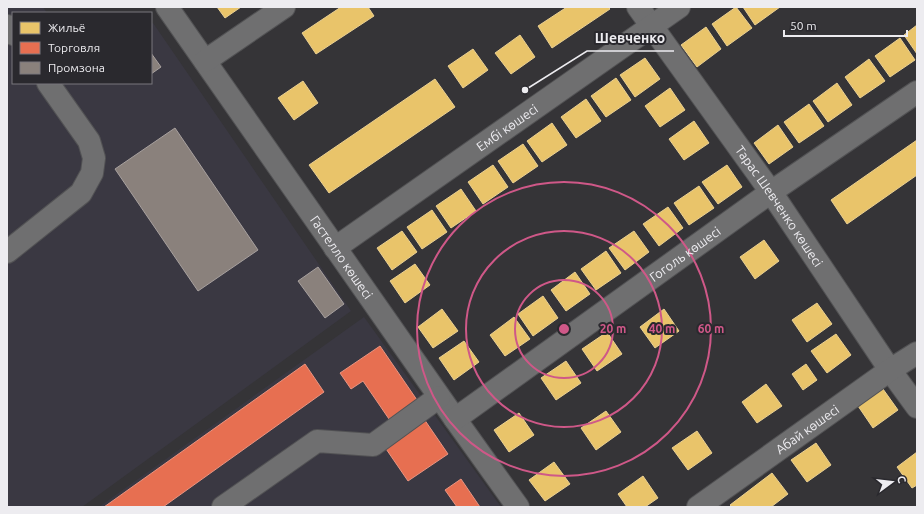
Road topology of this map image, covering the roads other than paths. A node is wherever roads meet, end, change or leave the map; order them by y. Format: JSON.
{"nodes":[{"id":1,"x":167,"y":7,"type":"edge"},
{"id":2,"x":284,"y":7,"type":"edge"},
{"id":3,"x":638,"y":7,"type":"edge"},
{"id":4,"x":679,"y":7,"type":"edge"},
{"id":5,"x":652,"y":26,"type":"junction"},
{"id":6,"x":205,"y":60,"type":"junction"},
{"id":7,"x":49,"y":84,"type":"edge"},
{"id":8,"x":917,"y":92,"type":"edge"},
{"id":9,"x":771,"y":192,"type":"junction"},
{"id":10,"x":335,"y":248,"type":"junction"},
{"id":11,"x":7,"y":252,"type":"edge"},
{"id":12,"x":917,"y":353,"type":"edge"},
{"id":13,"x":890,"y":370,"type":"junction"},
{"id":14,"x":439,"y":397,"type":"junction"},
{"id":15,"x":917,"y":407,"type":"edge"},
{"id":16,"x":455,"y":419,"type":"junction"},
{"id":17,"x":223,"y":507,"type":"edge"},
{"id":18,"x":518,"y":507,"type":"edge"},
{"id":19,"x":698,"y":507,"type":"edge"}],
"edges":[{"from":1,"to":6,"type":"street","name":"Гастелло көшесі"},
{"from":2,"to":6,"type":"street"},
{"from":3,"to":5,"type":"street","name":"Тарас Шевченко көшесі"},
{"from":4,"to":5,"type":"street","name":"Ембі көшесі"},
{"from":5,"to":9,"type":"street","name":"Тарас Шевченко көшесі"},
{"from":5,"to":10,"type":"street","name":"Ембі көшесі"},
{"from":6,"to":10,"type":"street","name":"Гастелло көшесі"},
{"from":7,"to":11,"type":"street"},
{"from":8,"to":9,"type":"street","name":"Гоголь көшесі"},
{"from":9,"to":13,"type":"street","name":"Тарас Шевченко көшесі"},
{"from":9,"to":16,"type":"street","name":"Гоголь көшесі"},
{"from":10,"to":14,"type":"street","name":"Гастелло көшесі"},
{"from":12,"to":13,"type":"street","name":"Абай көшесі"},
{"from":13,"to":15,"type":"street","name":"Тарас Шевченко көшесі"},
{"from":13,"to":19,"type":"street","name":"Абай көшесі"},
{"from":14,"to":16,"type":"street","name":"Гастелло көшесі"},
{"from":14,"to":17,"type":"street"},
{"from":16,"to":18,"type":"street","name":"Гастелло көшесі"}]}
